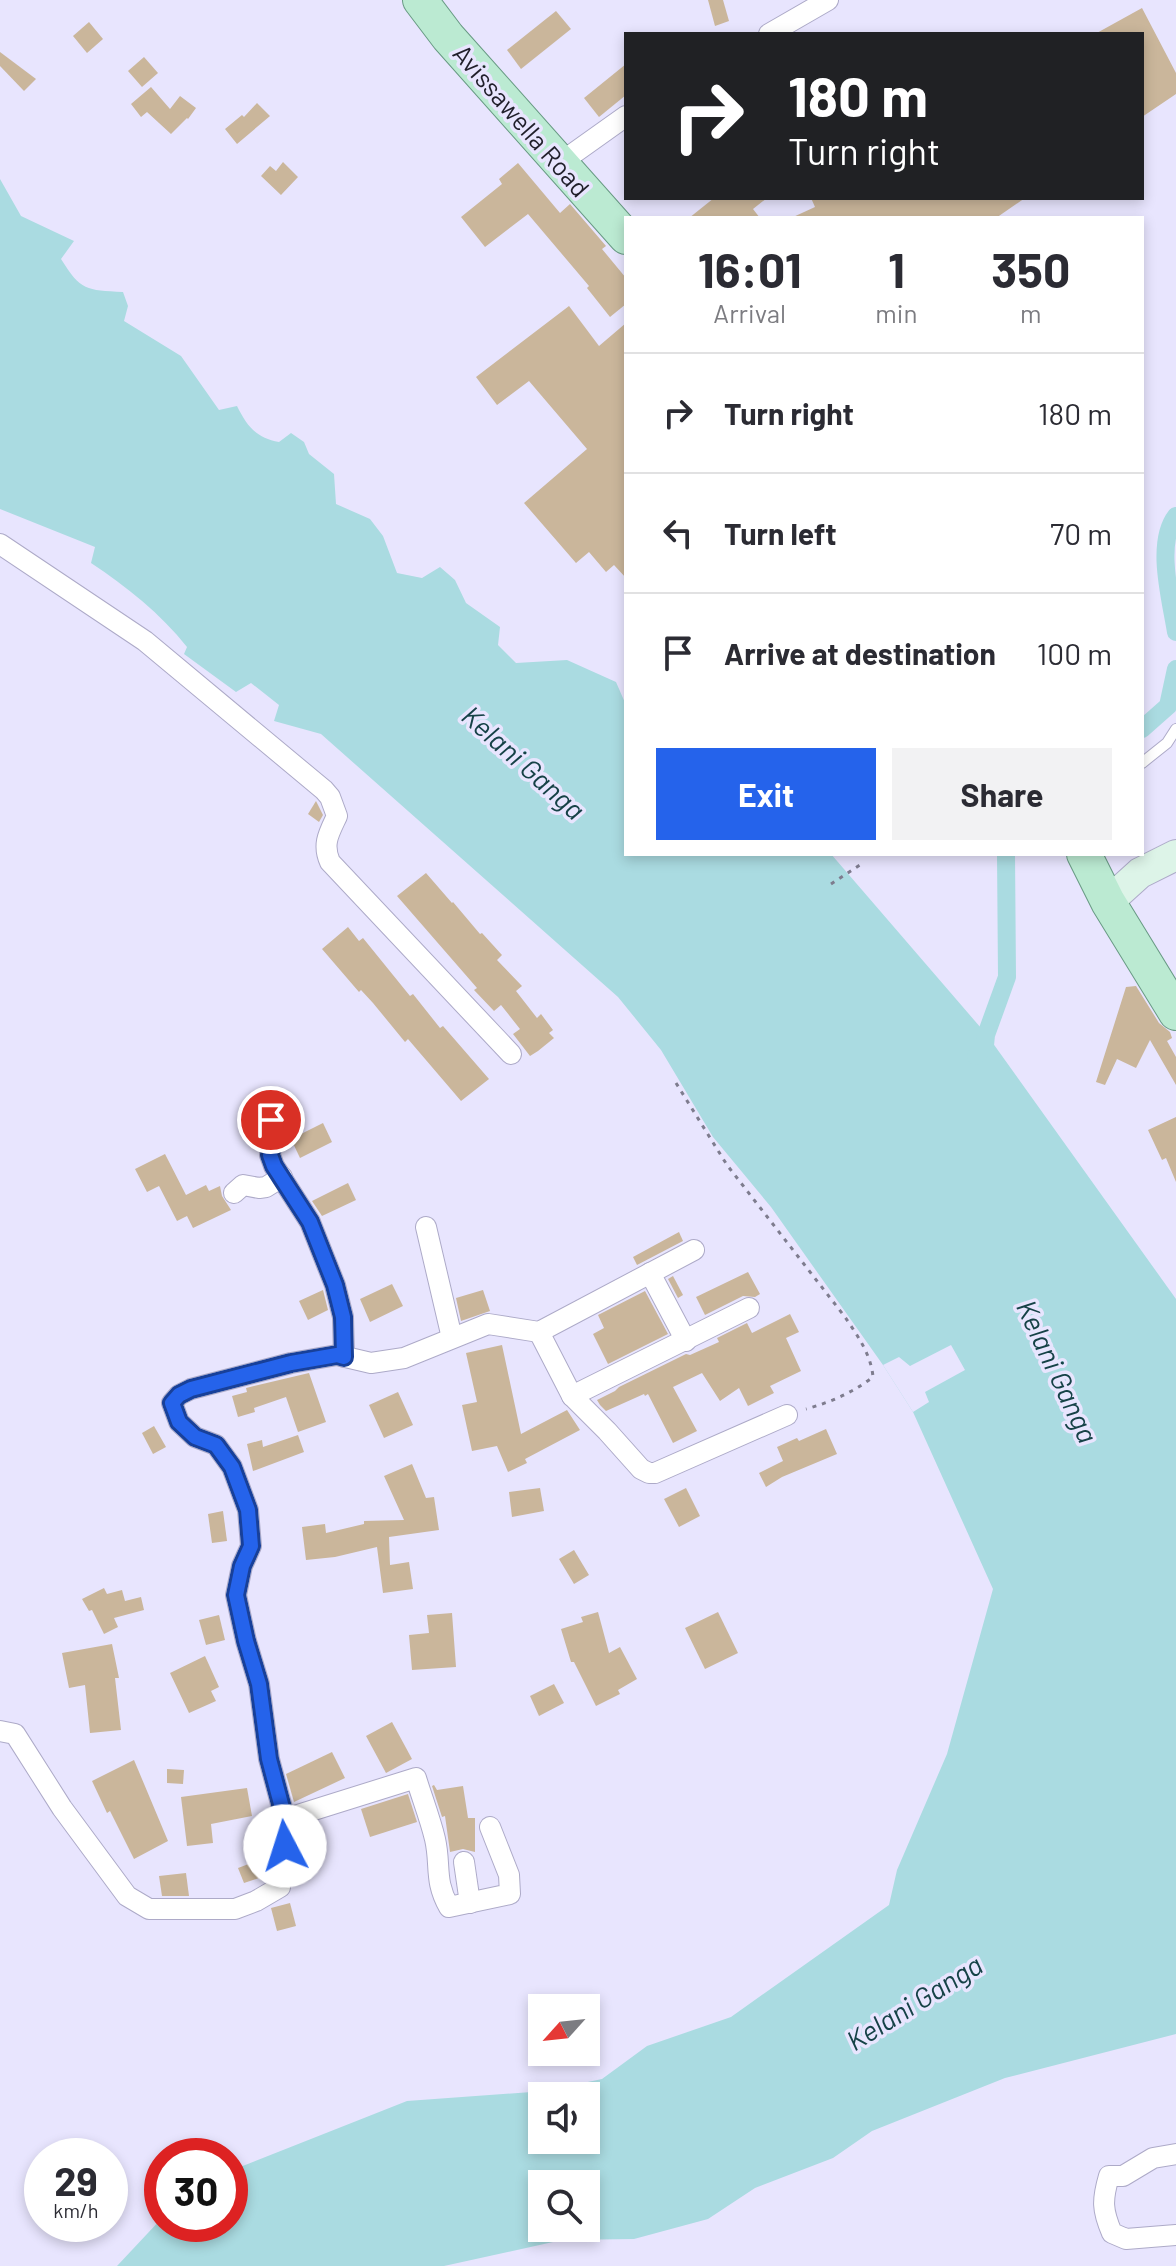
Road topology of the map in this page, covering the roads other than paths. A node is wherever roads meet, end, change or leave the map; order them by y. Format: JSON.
{"nodes":[{"id":1,"x":420,"y":0,"type":"edge"},
{"id":2,"x":828,"y":0,"type":"edge"},
{"id":3,"x":772,"y":32,"type":"edge"},
{"id":4,"x":624,"y":117,"type":"edge"},
{"id":5,"x":560,"y":163,"type":"junction"},
{"id":6,"x":624,"y":235,"type":"edge"},
{"id":7,"x":0,"y":544,"type":"edge"},
{"id":8,"x":1176,"y":729,"type":"edge"},
{"id":9,"x":1144,"y":761,"type":"edge"},
{"id":10,"x":1176,"y":855,"type":"edge"},
{"id":11,"x":1085,"y":856,"type":"edge"},
{"id":12,"x":1108,"y":902,"type":"junction"},
{"id":13,"x":1176,"y":1013,"type":"edge"},
{"id":14,"x":511,"y":1054,"type":"dead end"},
{"id":15,"x":271,"y":1120,"type":"dead end"},
{"id":16,"x":282,"y":1177,"type":"junction"},
{"id":17,"x":234,"y":1193,"type":"dead end"},
{"id":18,"x":426,"y":1227,"type":"dead end"},
{"id":19,"x":694,"y":1250,"type":"dead end"},
{"id":20,"x":650,"y":1273,"type":"junction"},
{"id":21,"x":749,"y":1308,"type":"dead end"},
{"id":22,"x":539,"y":1332,"type":"junction"},
{"id":23,"x":452,"y":1338,"type":"junction"},
{"id":24,"x":686,"y":1341,"type":"junction"},
{"id":25,"x":344,"y":1357,"type":"junction"},
{"id":26,"x":572,"y":1396,"type":"junction"},
{"id":27,"x":787,"y":1415,"type":"road end"},
{"id":28,"x":0,"y":1731,"type":"edge"},
{"id":29,"x":285,"y":1819,"type":"junction"},
{"id":30,"x":490,"y":1827,"type":"dead end"},
{"id":31,"x":464,"y":1862,"type":"dead end"},
{"id":32,"x":470,"y":1903,"type":"junction"},
{"id":33,"x":1176,"y":2154,"type":"edge"},
{"id":34,"x":1176,"y":2235,"type":"edge"}],
"edges":[{"from":1,"to":5,"type":"main road","name":"Avissawella Road"},
{"from":2,"to":3,"type":"street"},
{"from":4,"to":5,"type":"street"},
{"from":5,"to":6,"type":"main road","name":"Avissawella Road"},
{"from":7,"to":14,"type":"street"},
{"from":8,"to":9,"type":"lane"},
{"from":10,"to":12,"type":"main road"},
{"from":11,"to":12,"type":"main road"},
{"from":12,"to":13,"type":"main road"},
{"from":15,"to":16,"type":"street"},
{"from":16,"to":17,"type":"street"},
{"from":16,"to":25,"type":"street"},
{"from":18,"to":23,"type":"street"},
{"from":19,"to":20,"type":"street"},
{"from":20,"to":22,"type":"street"},
{"from":20,"to":24,"type":"street"},
{"from":21,"to":24,"type":"street"},
{"from":22,"to":23,"type":"street"},
{"from":22,"to":26,"type":"street"},
{"from":23,"to":25,"type":"street"},
{"from":24,"to":26,"type":"street"},
{"from":25,"to":29,"type":"street"},
{"from":26,"to":27,"type":"street"},
{"from":28,"to":29,"type":"street"},
{"from":29,"to":32,"type":"street"},
{"from":30,"to":32,"type":"street"},
{"from":31,"to":32,"type":"street"},
{"from":33,"to":34,"type":"street"}]}
